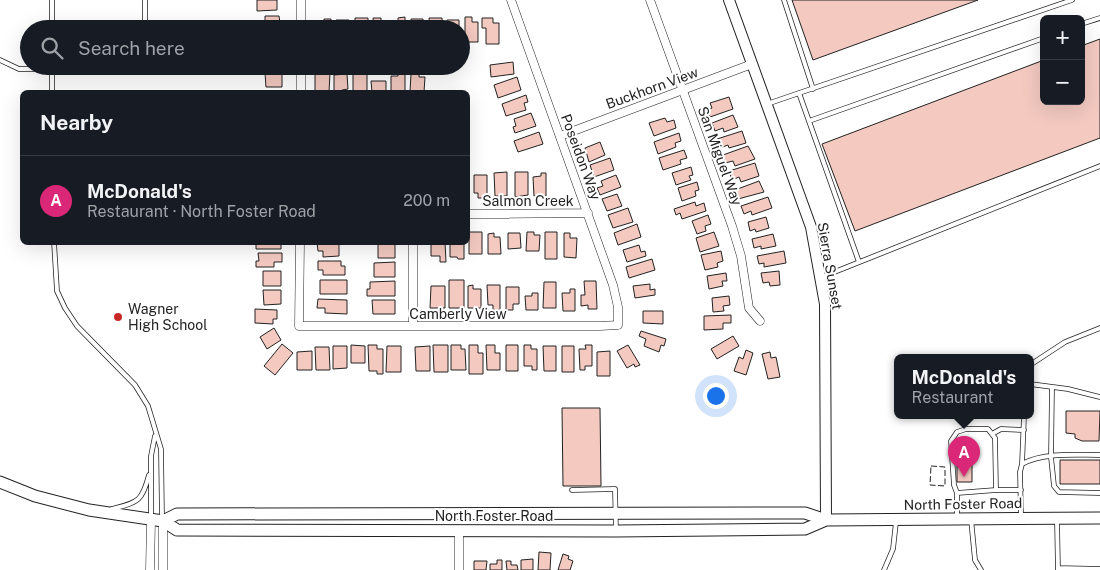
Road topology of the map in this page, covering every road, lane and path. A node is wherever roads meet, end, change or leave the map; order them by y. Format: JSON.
{"nodes":[{"id":1,"x":52,"y":0,"type":"edge"},
{"id":2,"x":145,"y":0,"type":"edge"},
{"id":3,"x":301,"y":0,"type":"edge"},
{"id":4,"x":510,"y":0,"type":"edge"},
{"id":5,"x":650,"y":0,"type":"edge"},
{"id":6,"x":729,"y":0,"type":"edge"},
{"id":7,"x":784,"y":0,"type":"edge"},
{"id":8,"x":1072,"y":0,"type":"edge"},
{"id":9,"x":1100,"y":18,"type":"edge"},
{"id":10,"x":52,"y":20,"type":"edge"},
{"id":11,"x":145,"y":20,"type":"edge"},
{"id":12,"x":301,"y":20,"type":"edge"},
{"id":13,"x":1085,"y":23,"type":"edge"},
{"id":14,"x":1040,"y":39,"type":"edge"},
{"id":15,"x":0,"y":60,"type":"edge"},
{"id":16,"x":752,"y":64,"type":"junction"},
{"id":17,"x":20,"y":69,"type":"edge"},
{"id":18,"x":52,"y":75,"type":"edge"},
{"id":19,"x":301,"y":75,"type":"edge"},
{"id":20,"x":813,"y":89,"type":"junction"},
{"id":21,"x":52,"y":90,"type":"edge"},
{"id":22,"x":301,"y":90,"type":"edge"},
{"id":23,"x":683,"y":90,"type":"junction"},
{"id":24,"x":799,"y":93,"type":"junction"},
{"id":25,"x":767,"y":104,"type":"junction"},
{"id":26,"x":809,"y":121,"type":"junction"},
{"id":27,"x":560,"y":136,"type":"junction"},
{"id":28,"x":1100,"y":166,"type":"edge"},
{"id":29,"x":588,"y":213,"type":"junction"},
{"id":30,"x":470,"y":214,"type":"edge"},
{"id":31,"x":54,"y":245,"type":"edge"},
{"id":32,"x":300,"y":245,"type":"edge"},
{"id":33,"x":413,"y":245,"type":"edge"},
{"id":34,"x":860,"y":262,"type":"junction"},
{"id":35,"x":820,"y":278,"type":"junction"},
{"id":36,"x":760,"y":321,"type":"dead end"},
{"id":37,"x":618,"y":325,"type":"joint"},
{"id":38,"x":413,"y":326,"type":"junction"},
{"id":39,"x":1100,"y":328,"type":"edge"},
{"id":40,"x":1034,"y":362,"type":"edge"},
{"id":41,"x":1034,"y":385,"type":"edge"},
{"id":42,"x":1052,"y":387,"type":"junction"},
{"id":43,"x":1100,"y":397,"type":"edge"},
{"id":44,"x":1024,"y":419,"type":"edge"},
{"id":45,"x":1024,"y":430,"type":"junction"},
{"id":46,"x":156,"y":434,"type":"junction"},
{"id":47,"x":992,"y":434,"type":"junction"},
{"id":48,"x":1100,"y":455,"type":"edge"},
{"id":49,"x":1051,"y":457,"type":"junction"},
{"id":50,"x":1022,"y":464,"type":"junction"},
{"id":51,"x":151,"y":468,"type":"junction"},
{"id":52,"x":0,"y":482,"type":"edge"},
{"id":53,"x":572,"y":490,"type":"dead end"},
{"id":54,"x":996,"y":490,"type":"junction"},
{"id":55,"x":1021,"y":490,"type":"junction"},
{"id":56,"x":957,"y":493,"type":"junction"},
{"id":57,"x":1100,"y":493,"type":"edge"},
{"id":58,"x":102,"y":512,"type":"junction"},
{"id":59,"x":616,"y":514,"type":"junction"},
{"id":60,"x":1021,"y":518,"type":"junction"},
{"id":61,"x":1057,"y":518,"type":"junction"},
{"id":62,"x":1100,"y":518,"type":"edge"},
{"id":63,"x":957,"y":519,"type":"junction"},
{"id":64,"x":971,"y":519,"type":"junction"},
{"id":65,"x":826,"y":520,"type":"junction"},
{"id":66,"x":896,"y":520,"type":"junction"},
{"id":67,"x":157,"y":521,"type":"junction"},
{"id":68,"x":459,"y":531,"type":"junction"},
{"id":69,"x":616,"y":531,"type":"junction"},
{"id":70,"x":1100,"y":568,"type":"edge"},
{"id":71,"x":1058,"y":569,"type":"edge"},
{"id":72,"x":150,"y":570,"type":"edge"},
{"id":73,"x":163,"y":570,"type":"edge"},
{"id":74,"x":459,"y":570,"type":"edge"},
{"id":75,"x":884,"y":570,"type":"edge"},
{"id":76,"x":982,"y":570,"type":"edge"}],
"edges":[{"from":1,"to":10,"type":"lane"},
{"from":2,"to":11,"type":"lane"},
{"from":3,"to":12,"type":"street"},
{"from":4,"to":27,"type":"street","name":"Poseidon Way"},
{"from":5,"to":23,"type":"street","name":"San Miguel Way"},
{"from":6,"to":16,"type":"street","name":"Sierra Sunset"},
{"from":7,"to":20,"type":"lane"},
{"from":8,"to":20,"type":"lane"},
{"from":9,"to":13,"type":"lane"},
{"from":14,"to":26,"type":"lane"},
{"from":15,"to":17,"type":"lane"},
{"from":16,"to":23,"type":"street","name":"Buckhorn View"},
{"from":16,"to":25,"type":"street","name":"Sierra Sunset"},
{"from":18,"to":21,"type":"lane"},
{"from":19,"to":22,"type":"street"},
{"from":20,"to":24,"type":"lane"},
{"from":23,"to":27,"type":"street","name":"Buckhorn View"},
{"from":23,"to":36,"type":"street","name":"San Miguel Way"},
{"from":24,"to":25,"type":"lane"},
{"from":24,"to":26,"type":"lane"},
{"from":25,"to":35,"type":"street","name":"Sierra Sunset"},
{"from":26,"to":34,"type":"lane"},
{"from":27,"to":29,"type":"street","name":"Poseidon Way"},
{"from":28,"to":34,"type":"lane"},
{"from":29,"to":30,"type":"street","name":"Salmon Creek"},
{"from":29,"to":37,"type":"street","name":"Poseidon Way"},
{"from":31,"to":46,"type":"lane"},
{"from":32,"to":38,"type":"street","name":"Camberly View"},
{"from":33,"to":38,"type":"street"},
{"from":34,"to":35,"type":"lane"},
{"from":35,"to":65,"type":"street","name":"Sierra Sunset"},
{"from":37,"to":38,"type":"street","name":"Camberly View"},
{"from":39,"to":40,"type":"lane"},
{"from":41,"to":42,"type":"lane"},
{"from":42,"to":43,"type":"lane"},
{"from":42,"to":49,"type":"lane"},
{"from":44,"to":45,"type":"lane"},
{"from":45,"to":47,"type":"lane"},
{"from":45,"to":50,"type":"lane"},
{"from":46,"to":51,"type":"lane"},
{"from":46,"to":67,"type":"lane"},
{"from":47,"to":54,"type":"lane"},
{"from":47,"to":56,"type":"lane"},
{"from":48,"to":49,"type":"lane"},
{"from":49,"to":50,"type":"lane"},
{"from":49,"to":57,"type":"lane"},
{"from":50,"to":55,"type":"lane"},
{"from":51,"to":58,"type":"lane"},
{"from":51,"to":67,"type":"lane"},
{"from":52,"to":58,"type":"main road","name":"North Foster Road"},
{"from":53,"to":59,"type":"lane"},
{"from":54,"to":55,"type":"lane"},
{"from":54,"to":56,"type":"lane"},
{"from":55,"to":60,"type":"lane"},
{"from":56,"to":63,"type":"lane"},
{"from":58,"to":67,"type":"main road","name":"North Foster Road"},
{"from":59,"to":65,"type":"main road","name":"North Foster Road"},
{"from":59,"to":67,"type":"main road","name":"North Foster Road"},
{"from":59,"to":69,"type":"lane"},
{"from":60,"to":61,"type":"main road","name":"North Foster Road"},
{"from":60,"to":64,"type":"main road","name":"North Foster Road"},
{"from":61,"to":62,"type":"main road","name":"North Foster Road"},
{"from":61,"to":71,"type":"lane"},
{"from":63,"to":64,"type":"main road","name":"North Foster Road"},
{"from":63,"to":66,"type":"main road","name":"North Foster Road"},
{"from":64,"to":76,"type":"lane"},
{"from":65,"to":66,"type":"main road","name":"North Foster Road"},
{"from":65,"to":69,"type":"main road","name":"North Foster Road"},
{"from":66,"to":75,"type":"lane"},
{"from":67,"to":68,"type":"main road","name":"North Foster Road"},
{"from":67,"to":72,"type":"street"},
{"from":67,"to":73,"type":"street"},
{"from":68,"to":69,"type":"main road","name":"North Foster Road"},
{"from":68,"to":74,"type":"street"},
{"from":70,"to":71,"type":"lane"}]}
